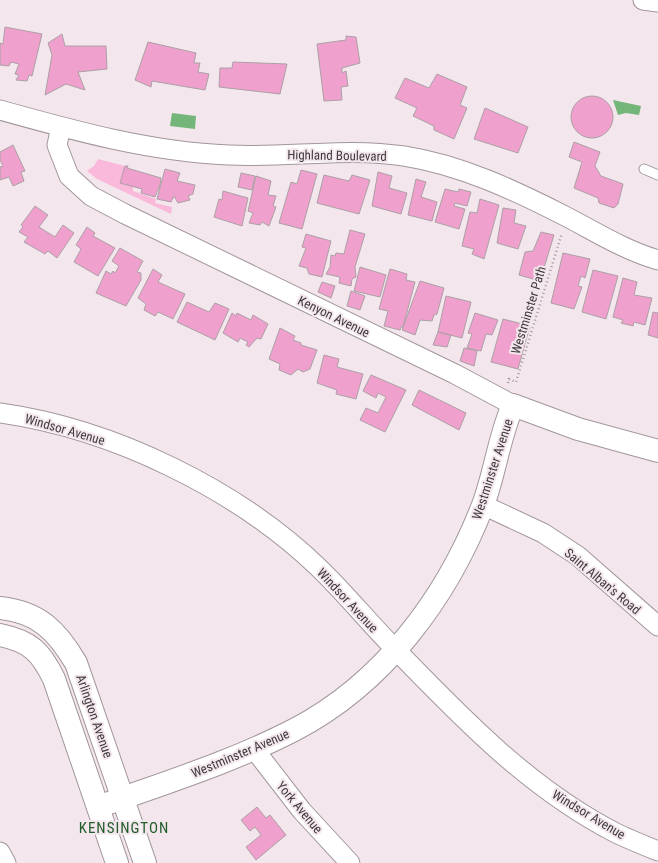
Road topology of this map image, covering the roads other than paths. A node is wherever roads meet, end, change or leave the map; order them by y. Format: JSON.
{"nodes":[{"id":1,"x":643,"y":0,"type":"edge"},
{"id":2,"x":658,"y":2,"type":"edge"},
{"id":3,"x":0,"y":110,"type":"edge"},
{"id":4,"x":61,"y":127,"type":"junction"},
{"id":5,"x":644,"y":169,"type":"dead end"},
{"id":6,"x":658,"y":175,"type":"edge"},
{"id":7,"x":658,"y":260,"type":"edge"},
{"id":8,"x":507,"y":402,"type":"junction"},
{"id":9,"x":0,"y":413,"type":"edge"},
{"id":10,"x":658,"y":451,"type":"edge"},
{"id":11,"x":483,"y":505,"type":"junction"},
{"id":12,"x":0,"y":608,"type":"edge"},
{"id":13,"x":658,"y":626,"type":"edge"},
{"id":14,"x":0,"y":635,"type":"edge"},
{"id":15,"x":396,"y":650,"type":"junction"},
{"id":16,"x":254,"y":749,"type":"junction"},
{"id":17,"x":123,"y":798,"type":"junction"},
{"id":18,"x":98,"y":807,"type":"junction"},
{"id":19,"x":658,"y":851,"type":"edge"},
{"id":20,"x":0,"y":852,"type":"edge"},
{"id":21,"x":6,"y":863,"type":"edge"},
{"id":22,"x":117,"y":863,"type":"edge"},
{"id":23,"x":145,"y":863,"type":"edge"},
{"id":24,"x":350,"y":863,"type":"edge"}],
"edges":[{"from":1,"to":2,"type":"street"},
{"from":3,"to":4,"type":"street","name":"Highland Boulevard"},
{"from":4,"to":7,"type":"street","name":"Highland Boulevard"},
{"from":4,"to":8,"type":"street","name":"Kenyon Avenue"},
{"from":5,"to":6,"type":"lane"},
{"from":8,"to":10,"type":"street","name":"Kenyon Avenue"},
{"from":8,"to":11,"type":"street","name":"Westminster Avenue"},
{"from":9,"to":15,"type":"street","name":"Windsor Avenue"},
{"from":11,"to":13,"type":"street","name":"Saint Alban's Road"},
{"from":11,"to":15,"type":"street","name":"Westminster Avenue"},
{"from":12,"to":17,"type":"street","name":"Arlington Avenue"},
{"from":14,"to":18,"type":"street","name":"Arlington Avenue"},
{"from":15,"to":16,"type":"street","name":"Westminster Avenue"},
{"from":15,"to":19,"type":"street","name":"Windsor Avenue"},
{"from":16,"to":17,"type":"street","name":"Westminster Avenue"},
{"from":16,"to":24,"type":"street","name":"York Avenue"},
{"from":17,"to":18,"type":"street","name":"Westminster Avenue"},
{"from":17,"to":23,"type":"street","name":"Arlington Avenue"},
{"from":18,"to":22,"type":"street","name":"Arlington Avenue"},
{"from":20,"to":21,"type":"street"}]}
